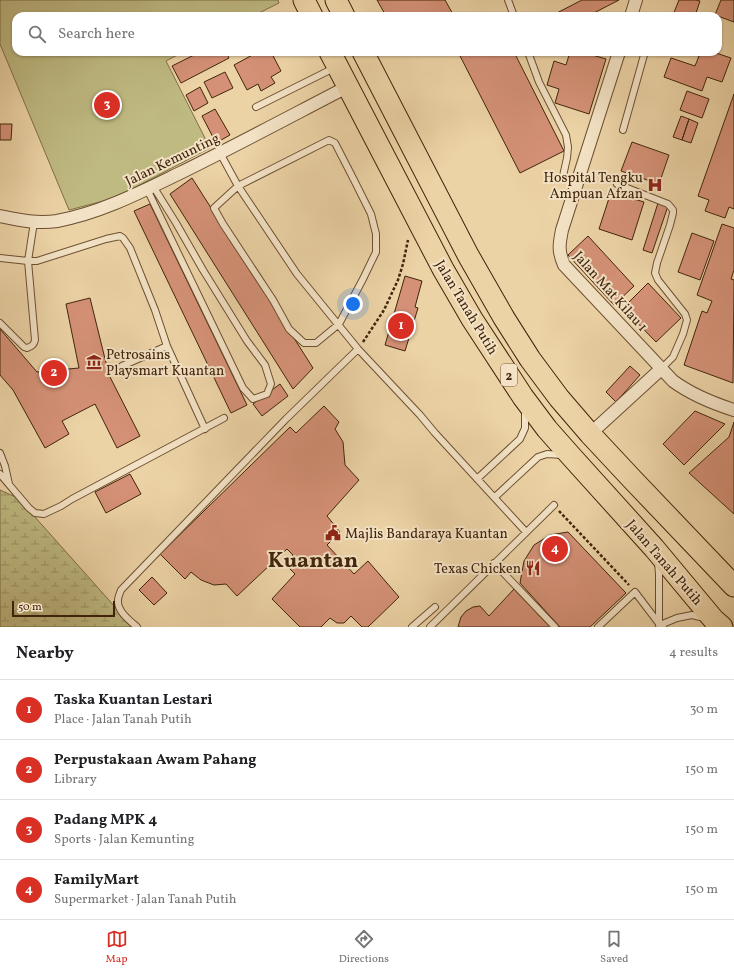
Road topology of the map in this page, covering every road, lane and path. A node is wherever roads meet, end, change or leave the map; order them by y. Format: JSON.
{"nodes":[{"id":1,"x":304,"y":0,"type":"edge"},
{"id":2,"x":336,"y":0,"type":"edge"},
{"id":3,"x":508,"y":0,"type":"edge"},
{"id":4,"x":636,"y":0,"type":"edge"},
{"id":5,"x":310,"y":12,"type":"edge"},
{"id":6,"x":342,"y":12,"type":"edge"},
{"id":7,"x":512,"y":12,"type":"edge"},
{"id":8,"x":632,"y":12,"type":"edge"},
{"id":9,"x":365,"y":56,"type":"edge"},
{"id":10,"x":529,"y":56,"type":"edge"},
{"id":11,"x":618,"y":56,"type":"edge"},
{"id":12,"x":644,"y":56,"type":"edge"},
{"id":13,"x":333,"y":59,"type":"edge"},
{"id":14,"x":348,"y":86,"type":"junction"},
{"id":15,"x":256,"y":108,"type":"dead end"},
{"id":16,"x":623,"y":130,"type":"dead end"},
{"id":17,"x":220,"y":153,"type":"junction"},
{"id":18,"x":562,"y":176,"type":"dead end"},
{"id":19,"x":617,"y":184,"type":"dead end"},
{"id":20,"x":238,"y":186,"type":"junction"},
{"id":21,"x":150,"y":187,"type":"junction"},
{"id":22,"x":413,"y":213,"type":"junction"},
{"id":23,"x":0,"y":216,"type":"edge"},
{"id":24,"x":34,"y":222,"type":"junction"},
{"id":25,"x":0,"y":258,"type":"edge"},
{"id":26,"x":28,"y":261,"type":"junction"},
{"id":27,"x":0,"y":323,"type":"edge"},
{"id":28,"x":339,"y":324,"type":"junction"},
{"id":29,"x":167,"y":346,"type":"junction"},
{"id":30,"x":358,"y":349,"type":"junction"},
{"id":31,"x":122,"y":366,"type":"dead end"},
{"id":32,"x":661,"y":369,"type":"junction"},
{"id":33,"x":523,"y":397,"type":"junction"},
{"id":34,"x":734,"y":410,"type":"edge"},
{"id":35,"x":224,"y":418,"type":"dead end"},
{"id":36,"x":205,"y":429,"type":"junction"},
{"id":37,"x":590,"y":434,"type":"junction"},
{"id":38,"x":0,"y":453,"type":"edge"},
{"id":39,"x":570,"y":455,"type":"junction"},
{"id":40,"x":0,"y":474,"type":"edge"},
{"id":41,"x":477,"y":479,"type":"junction"},
{"id":42,"x":9,"y":485,"type":"junction"},
{"id":43,"x":494,"y":497,"type":"junction"},
{"id":44,"x":554,"y":505,"type":"joint"},
{"id":45,"x":526,"y":532,"type":"junction"},
{"id":46,"x":654,"y":548,"type":"junction"},
{"id":47,"x":494,"y":563,"type":"junction"},
{"id":48,"x":734,"y":586,"type":"edge"},
{"id":49,"x":635,"y":592,"type":"junction"},
{"id":50,"x":435,"y":607,"type":"dead end"},
{"id":51,"x":718,"y":623,"type":"edge"},
{"id":52,"x":660,"y":626,"type":"edge"},
{"id":53,"x":137,"y":627,"type":"edge"},
{"id":54,"x":412,"y":627,"type":"edge"},
{"id":55,"x":430,"y":627,"type":"edge"},
{"id":56,"x":555,"y":627,"type":"edge"},
{"id":57,"x":598,"y":627,"type":"edge"}],
"edges":[{"from":1,"to":5,"type":"highway"},
{"from":2,"to":6,"type":"highway"},
{"from":3,"to":7,"type":"lane"},
{"from":4,"to":8,"type":"street"},
{"from":9,"to":37,"type":"highway","name":"Jalan Tanah Putih","number":"2"},
{"from":10,"to":18,"type":"lane"},
{"from":11,"to":32,"type":"street","name":"Jalan Mat Kilau 1"},
{"from":12,"to":16,"type":"lane"},
{"from":13,"to":14,"type":"highway","name":"Jalan Tanah Putih","number":"2"},
{"from":13,"to":15,"type":"lane"},
{"from":14,"to":17,"type":"street","name":"Jalan Kemunting"},
{"from":14,"to":22,"type":"highway","name":"Jalan Tanah Putih","number":"2"},
{"from":17,"to":20,"type":"lane"},
{"from":17,"to":21,"type":"street","name":"Jalan Kemunting"},
{"from":19,"to":32,"type":"lane"},
{"from":20,"to":28,"type":"lane"},
{"from":20,"to":28,"type":"lane"},
{"from":20,"to":28,"type":"lane"},
{"from":21,"to":21,"type":"lane"},
{"from":21,"to":24,"type":"street","name":"Jalan Kemunting"},
{"from":22,"to":30,"type":"path"},
{"from":22,"to":33,"type":"highway","name":"Jalan Tanah Putih","number":"2"},
{"from":23,"to":24,"type":"street","name":"Jalan Kemunting"},
{"from":24,"to":26,"type":"lane"},
{"from":25,"to":26,"type":"lane"},
{"from":26,"to":27,"type":"lane"},
{"from":26,"to":29,"type":"lane"},
{"from":28,"to":30,"type":"lane"},
{"from":29,"to":31,"type":"lane"},
{"from":29,"to":36,"type":"lane"},
{"from":30,"to":41,"type":"lane"},
{"from":30,"to":53,"type":"lane"},
{"from":32,"to":34,"type":"street","name":"Jalan Mat Kilau 1"},
{"from":32,"to":37,"type":"street"},
{"from":33,"to":39,"type":"highway","name":"Jalan Tanah Putih","number":"2"},
{"from":33,"to":41,"type":"lane"},
{"from":35,"to":36,"type":"lane"},
{"from":36,"to":42,"type":"lane"},
{"from":37,"to":48,"type":"highway","name":"Jalan Tanah Putih","number":"2"},
{"from":38,"to":42,"type":"lane"},
{"from":39,"to":43,"type":"lane"},
{"from":39,"to":46,"type":"highway","name":"Jalan Tanah Putih","number":"2"},
{"from":40,"to":42,"type":"lane"},
{"from":41,"to":43,"type":"lane"},
{"from":43,"to":45,"type":"lane"},
{"from":44,"to":45,"type":"lane"},
{"from":44,"to":49,"type":"path"},
{"from":45,"to":47,"type":"lane"},
{"from":46,"to":51,"type":"highway","name":"Jalan Tanah Putih","number":"2"},
{"from":46,"to":52,"type":"lane"},
{"from":47,"to":55,"type":"lane"},
{"from":47,"to":56,"type":"lane"},
{"from":49,"to":52,"type":"lane"},
{"from":49,"to":57,"type":"lane"},
{"from":50,"to":54,"type":"lane"},
{"from":51,"to":52,"type":"lane"}]}
